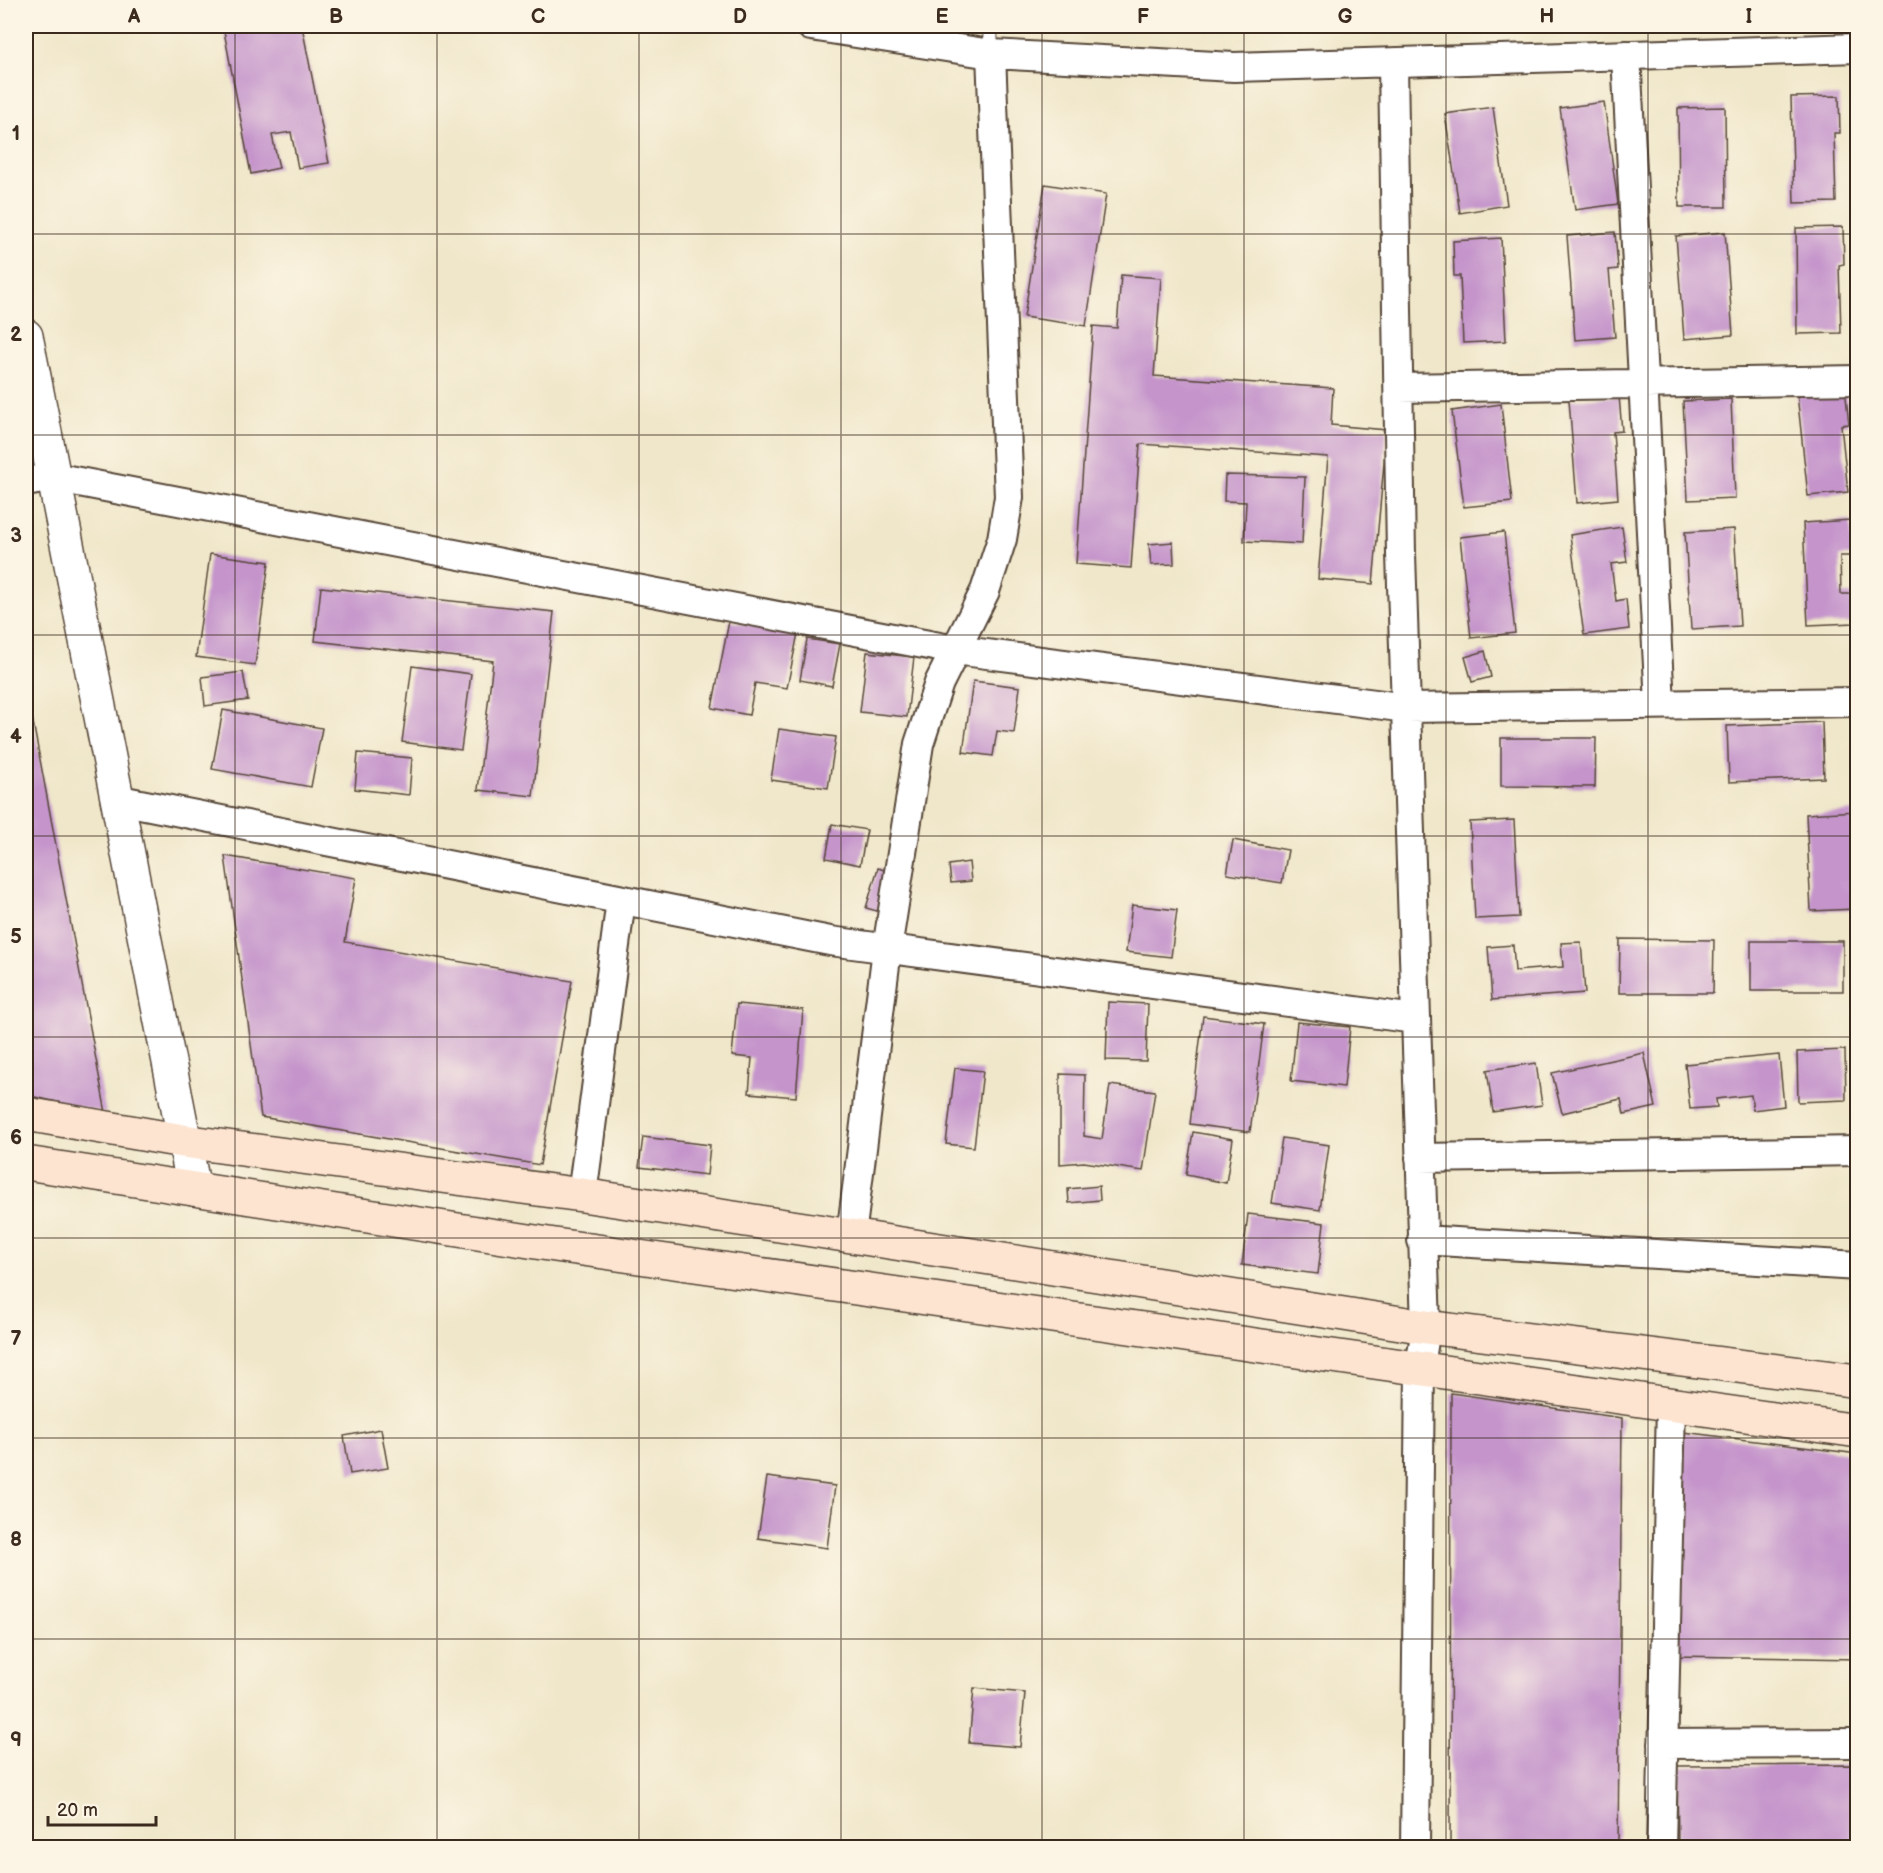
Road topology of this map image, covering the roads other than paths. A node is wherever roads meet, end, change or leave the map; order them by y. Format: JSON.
{"nodes":[{"id":1,"x":811,"y":26,"type":"edge"},
{"id":2,"x":990,"y":26,"type":"edge"},
{"id":3,"x":1857,"y":48,"type":"edge"},
{"id":4,"x":991,"y":54,"type":"junction"},
{"id":5,"x":1626,"y":55,"type":"junction"},
{"id":6,"x":1393,"y":64,"type":"junction"},
{"id":7,"x":26,"y":336,"type":"edge"},
{"id":8,"x":1857,"y":381,"type":"edge"},
{"id":9,"x":1643,"y":382,"type":"junction"},
{"id":10,"x":1399,"y":388,"type":"junction"},
{"id":11,"x":39,"y":479,"type":"edge"},
{"id":12,"x":956,"y":650,"type":"junction"},
{"id":13,"x":1857,"y":702,"type":"edge"},
{"id":14,"x":1660,"y":704,"type":"junction"},
{"id":15,"x":1407,"y":708,"type":"junction"},
{"id":16,"x":115,"y":799,"type":"junction"},
{"id":17,"x":621,"y":900,"type":"junction"},
{"id":18,"x":887,"y":949,"type":"junction"},
{"id":19,"x":1415,"y":1019,"type":"junction"},
{"id":20,"x":26,"y":1114,"type":"edge"},
{"id":21,"x":183,"y":1141,"type":"junction"},
{"id":22,"x":1857,"y":1151,"type":"edge"},
{"id":23,"x":1420,"y":1158,"type":"junction"},
{"id":24,"x":26,"y":1163,"type":"edge"},
{"id":25,"x":194,"y":1189,"type":"junction"},
{"id":26,"x":582,"y":1195,"type":"junction"},
{"id":27,"x":851,"y":1236,"type":"junction"},
{"id":28,"x":1422,"y":1240,"type":"junction"},
{"id":29,"x":1857,"y":1266,"type":"edge"},
{"id":30,"x":1426,"y":1327,"type":"junction"},
{"id":31,"x":1420,"y":1367,"type":"junction"},
{"id":32,"x":1857,"y":1381,"type":"edge"},
{"id":33,"x":1671,"y":1404,"type":"junction"},
{"id":34,"x":1857,"y":1431,"type":"edge"},
{"id":35,"x":1857,"y":1743,"type":"edge"},
{"id":36,"x":1663,"y":1744,"type":"junction"},
{"id":37,"x":1415,"y":1848,"type":"edge"},
{"id":38,"x":1661,"y":1848,"type":"edge"}],
"edges":[{"from":1,"to":4,"type":"street"},
{"from":2,"to":4,"type":"lane"},
{"from":3,"to":5,"type":"street"},
{"from":4,"to":6,"type":"street"},
{"from":4,"to":12,"type":"street"},
{"from":5,"to":6,"type":"street"},
{"from":5,"to":9,"type":"street"},
{"from":6,"to":10,"type":"street"},
{"from":7,"to":11,"type":"street"},
{"from":8,"to":9,"type":"street"},
{"from":9,"to":10,"type":"street"},
{"from":9,"to":14,"type":"street"},
{"from":10,"to":15,"type":"street"},
{"from":11,"to":12,"type":"street"},
{"from":11,"to":16,"type":"street"},
{"from":12,"to":15,"type":"street"},
{"from":12,"to":18,"type":"street"},
{"from":13,"to":14,"type":"street"},
{"from":14,"to":15,"type":"street"},
{"from":15,"to":19,"type":"street"},
{"from":16,"to":17,"type":"street"},
{"from":16,"to":21,"type":"street"},
{"from":17,"to":18,"type":"street"},
{"from":17,"to":26,"type":"street"},
{"from":18,"to":19,"type":"street"},
{"from":18,"to":27,"type":"street"},
{"from":19,"to":23,"type":"street"},
{"from":20,"to":21,"type":"main road"},
{"from":21,"to":25,"type":"street"},
{"from":21,"to":26,"type":"main road"},
{"from":22,"to":23,"type":"street"},
{"from":23,"to":28,"type":"street"},
{"from":24,"to":25,"type":"main road"},
{"from":25,"to":31,"type":"main road"},
{"from":26,"to":27,"type":"main road"},
{"from":27,"to":30,"type":"main road"},
{"from":28,"to":29,"type":"street"},
{"from":28,"to":30,"type":"street"},
{"from":30,"to":31,"type":"street"},
{"from":30,"to":32,"type":"main road"},
{"from":31,"to":33,"type":"main road"},
{"from":31,"to":37,"type":"street"},
{"from":33,"to":34,"type":"main road"},
{"from":33,"to":36,"type":"street"},
{"from":35,"to":36,"type":"street"},
{"from":36,"to":38,"type":"street"}]}
